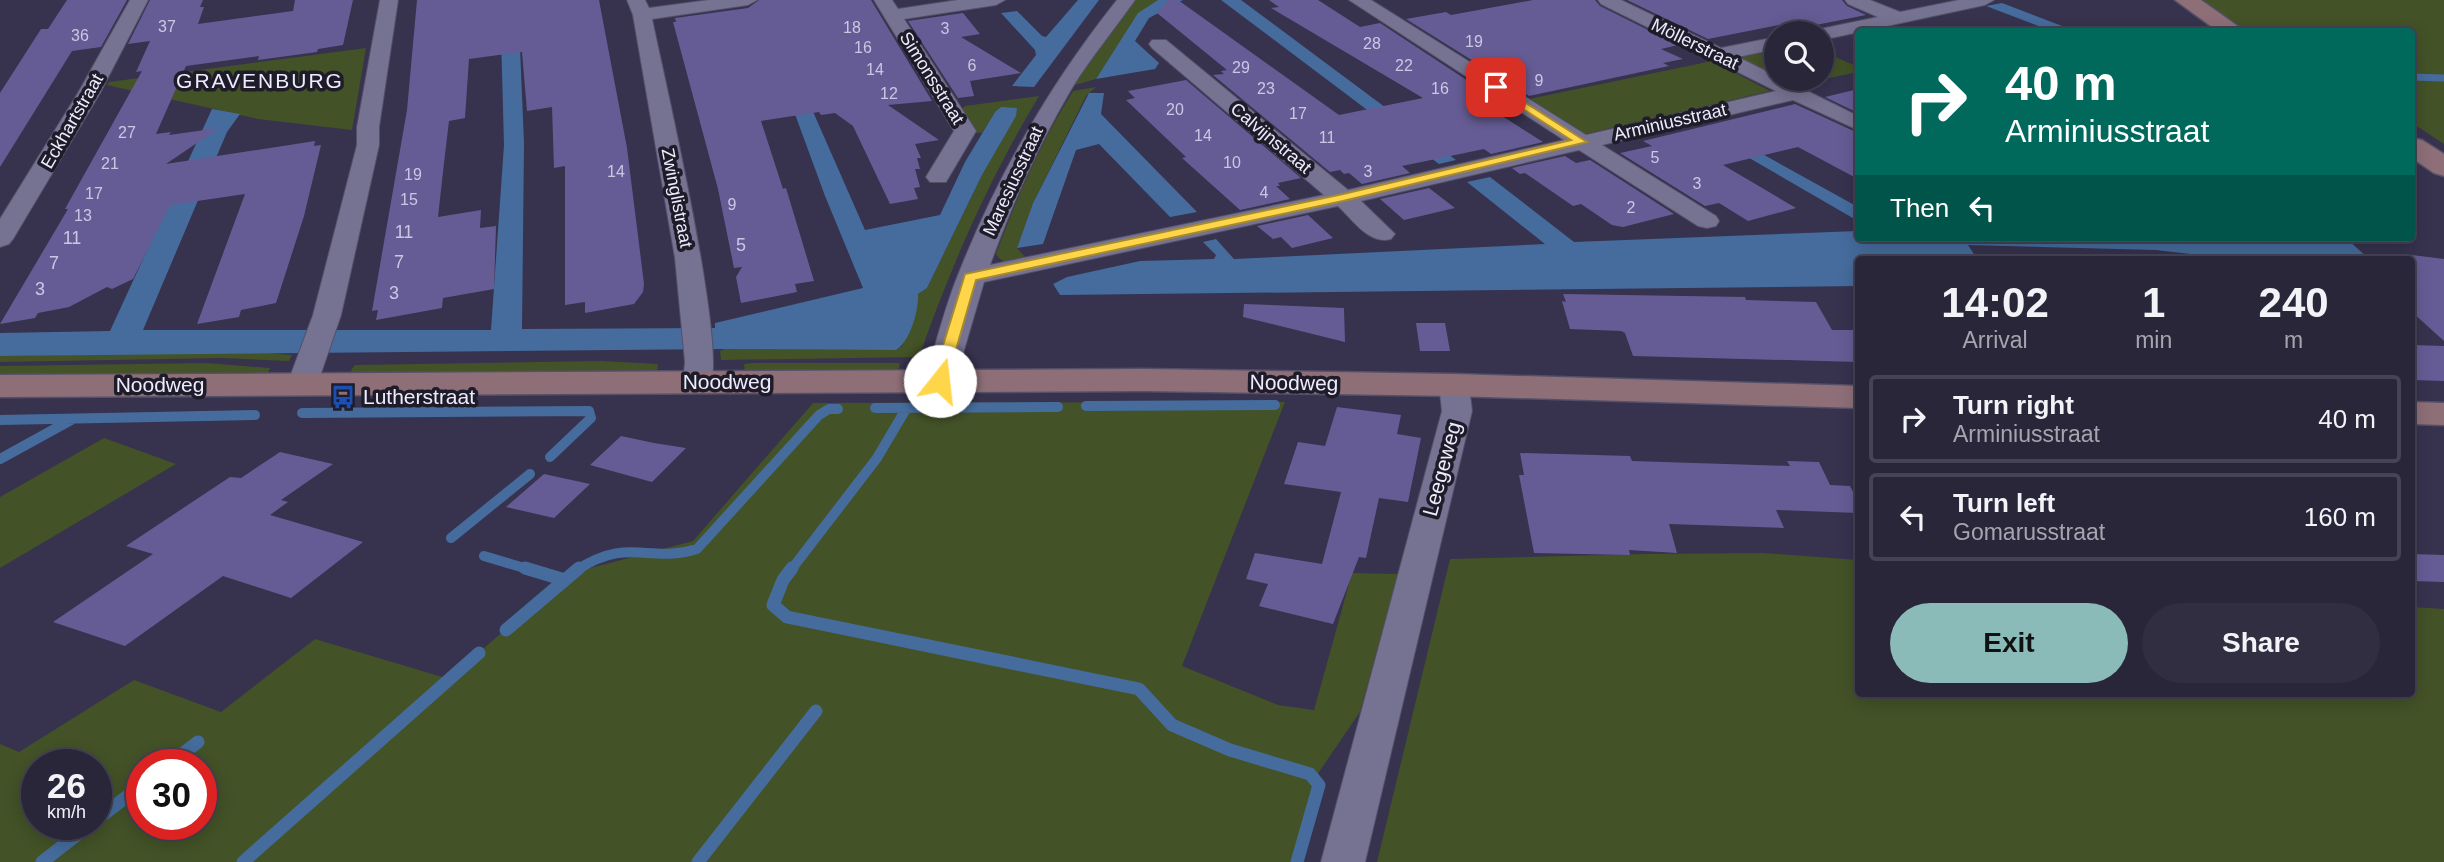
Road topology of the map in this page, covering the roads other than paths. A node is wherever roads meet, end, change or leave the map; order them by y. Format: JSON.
{"nodes":[{"id":1,"x":139,"y":0,"type":"edge"},
{"id":2,"x":389,"y":0,"type":"edge"},
{"id":3,"x":747,"y":0,"type":"edge"},
{"id":4,"x":996,"y":0,"type":"edge"},
{"id":5,"x":1126,"y":0,"type":"edge"},
{"id":6,"x":1358,"y":0,"type":"edge"},
{"id":7,"x":1607,"y":0,"type":"edge"},
{"id":8,"x":1854,"y":0,"type":"edge"},
{"id":9,"x":1985,"y":0,"type":"edge"},
{"id":10,"x":2186,"y":0,"type":"edge"},
{"id":11,"x":639,"y":7,"type":"edge"},
{"id":12,"x":888,"y":8,"type":"edge"},
{"id":13,"x":1898,"y":18,"type":"junction"},
{"id":14,"x":1922,"y":28,"type":"edge"},
{"id":15,"x":2229,"y":28,"type":"edge"},
{"id":16,"x":1834,"y":31,"type":"edge"},
{"id":17,"x":1159,"y":44,"type":"dead end"},
{"id":18,"x":1764,"y":45,"type":"edge"},
{"id":19,"x":1718,"y":55,"type":"junction"},
{"id":20,"x":1796,"y":93,"type":"junction"},
{"id":21,"x":1855,"y":122,"type":"edge"},
{"id":22,"x":1581,"y":142,"type":"junction"},
{"id":23,"x":2415,"y":148,"type":"edge"},
{"id":24,"x":2444,"y":167,"type":"edge"},
{"id":25,"x":939,"y":177,"type":"dead end"},
{"id":26,"x":1343,"y":198,"type":"junction"},
{"id":27,"x":1707,"y":221,"type":"dead end"},
{"id":28,"x":1382,"y":234,"type":"dead end"},
{"id":29,"x":0,"y":239,"type":"edge"},
{"id":30,"x":970,"y":277,"type":"junction"},
{"id":31,"x":699,"y":372,"type":"junction"},
{"id":32,"x":304,"y":376,"type":"junction"},
{"id":33,"x":940,"y":381,"type":"junction"},
{"id":34,"x":1454,"y":385,"type":"junction"},
{"id":35,"x":0,"y":386,"type":"edge"},
{"id":36,"x":1855,"y":397,"type":"edge"},
{"id":37,"x":2415,"y":413,"type":"edge"},
{"id":38,"x":2444,"y":414,"type":"edge"},
{"id":39,"x":1343,"y":862,"type":"edge"}],
"edges":[{"from":1,"to":29,"type":"street","name":"Eckhartstraat"},
{"from":2,"to":32,"type":"street"},
{"from":3,"to":11,"type":"street","name":"Zwinglistraat"},
{"from":4,"to":12,"type":"street","name":"Simonsstraat"},
{"from":5,"to":30,"type":"street","name":"Maresiusstraat"},
{"from":6,"to":22,"type":"street"},
{"from":7,"to":19,"type":"street","name":"Möllerstraat"},
{"from":8,"to":13,"type":"street"},
{"from":9,"to":13,"type":"street"},
{"from":10,"to":15,"type":"main road"},
{"from":11,"to":31,"type":"street","name":"Zwinglistraat"},
{"from":12,"to":25,"type":"street","name":"Simonsstraat"},
{"from":13,"to":14,"type":"street"},
{"from":13,"to":16,"type":"street"},
{"from":17,"to":26,"type":"street","name":"Calvijnstraat"},
{"from":18,"to":19,"type":"street"},
{"from":19,"to":20,"type":"street","name":"Möllerstraat"},
{"from":20,"to":21,"type":"street","name":"Möllerstraat"},
{"from":20,"to":22,"type":"street","name":"Arminiusstraat"},
{"from":22,"to":26,"type":"street","name":"Arminiusstraat"},
{"from":22,"to":27,"type":"street"},
{"from":23,"to":24,"type":"main road"},
{"from":26,"to":28,"type":"street","name":"Calvijnstraat"},
{"from":26,"to":30,"type":"street","name":"Arminiusstraat"},
{"from":30,"to":33,"type":"street","name":"Maresiusstraat"},
{"from":31,"to":32,"type":"main road","name":"Noodweg"},
{"from":31,"to":33,"type":"main road","name":"Noodweg"},
{"from":32,"to":35,"type":"main road","name":"Noodweg"},
{"from":33,"to":34,"type":"main road","name":"Noodweg"},
{"from":34,"to":36,"type":"main road"},
{"from":34,"to":39,"type":"street","name":"Leegeweg"},
{"from":37,"to":38,"type":"main road"}]}
